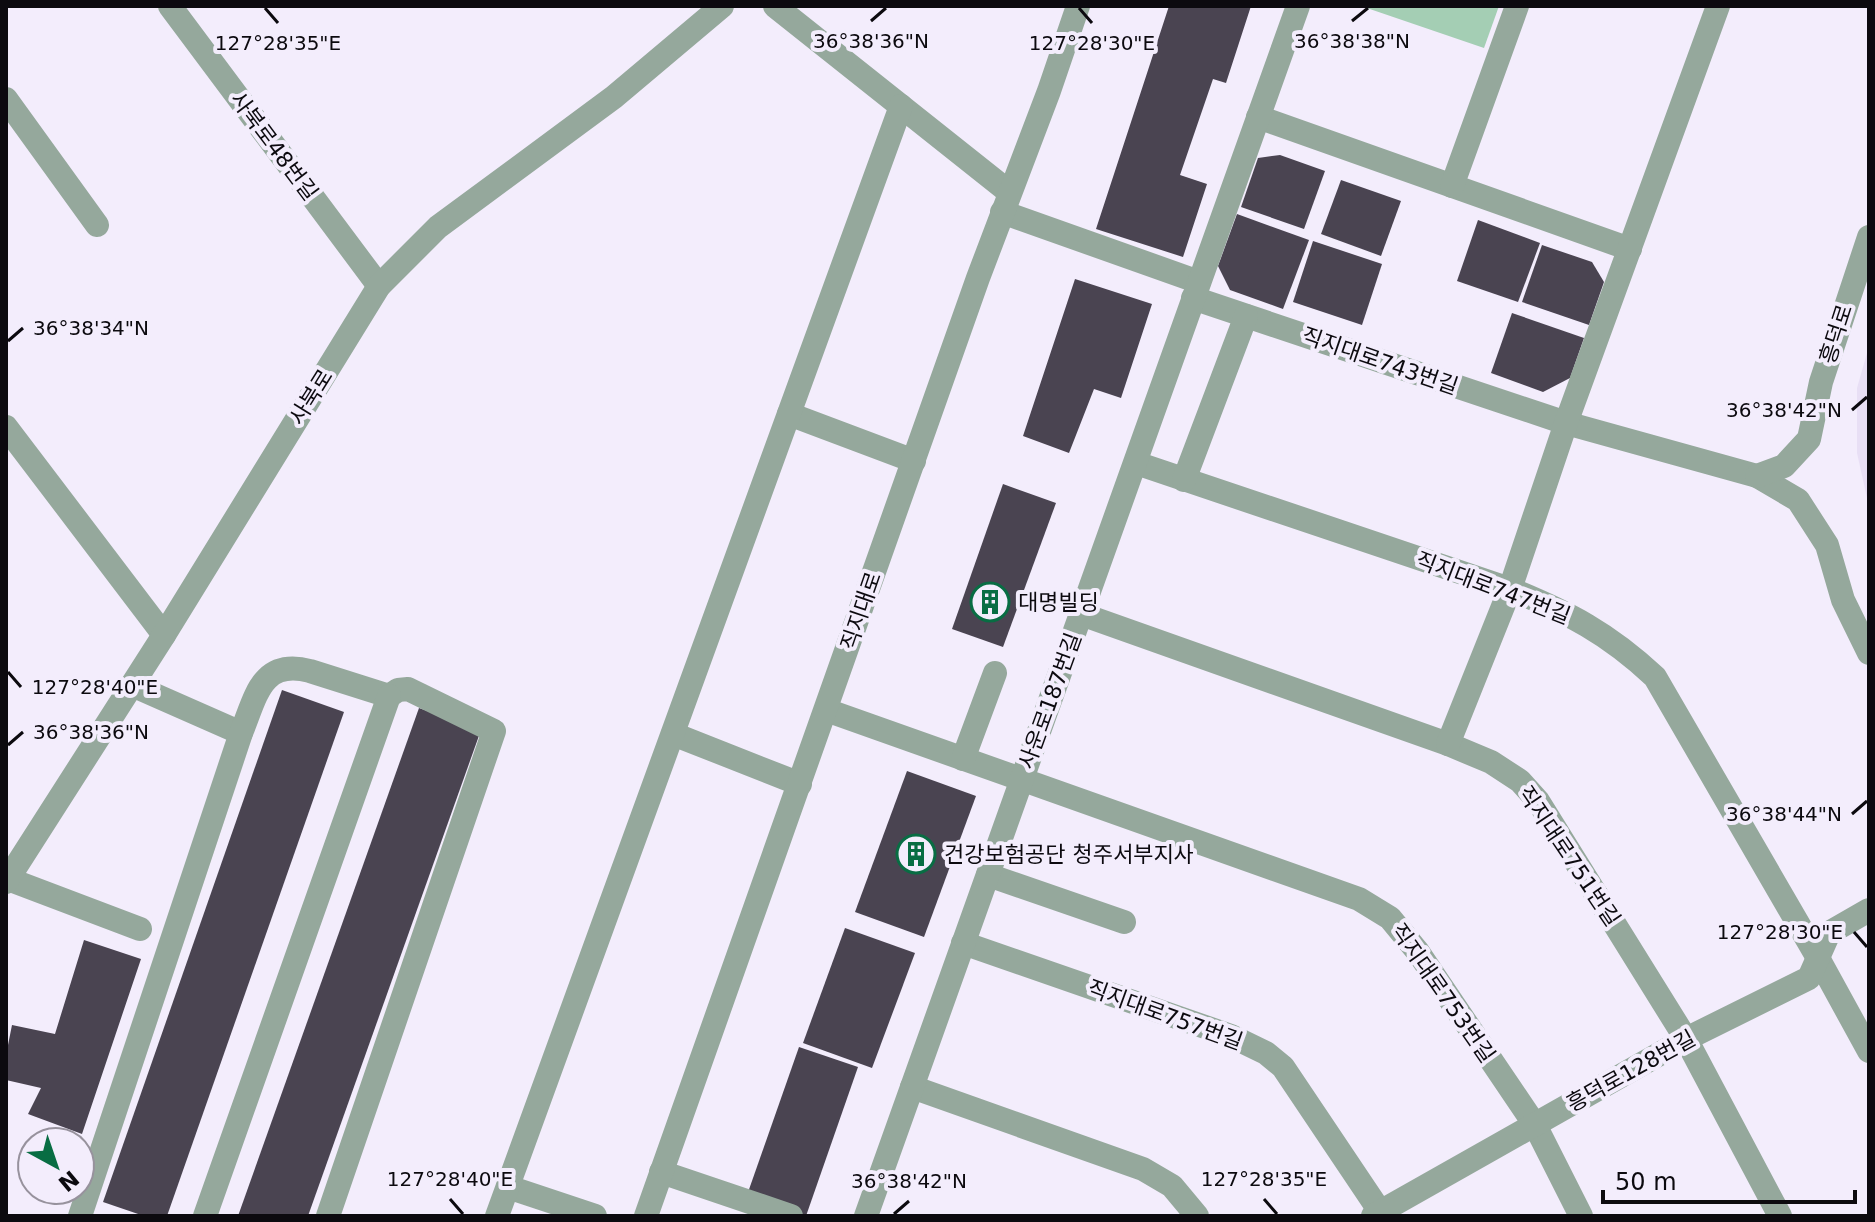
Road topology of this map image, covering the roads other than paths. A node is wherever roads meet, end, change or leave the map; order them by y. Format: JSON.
{"nodes":[{"id":1,"x":170,"y":6,"type":"edge"},
{"id":2,"x":722,"y":6,"type":"edge"},
{"id":3,"x":775,"y":6,"type":"edge"},
{"id":4,"x":1078,"y":6,"type":"edge"},
{"id":5,"x":1298,"y":6,"type":"edge"},
{"id":6,"x":1517,"y":6,"type":"edge"},
{"id":7,"x":1718,"y":6,"type":"edge"},
{"id":8,"x":6,"y":99,"type":"edge"},
{"id":9,"x":901,"y":106,"type":"junction"},
{"id":10,"x":1258,"y":117,"type":"junction"},
{"id":11,"x":1452,"y":186,"type":"junction"},
{"id":12,"x":1006,"y":202,"type":"junction"},
{"id":13,"x":97,"y":225,"type":"dead end"},
{"id":14,"x":1868,"y":246,"type":"edge"},
{"id":15,"x":1630,"y":249,"type":"junction"},
{"id":16,"x":379,"y":286,"type":"junction"},
{"id":17,"x":1196,"y":290,"type":"junction"},
{"id":18,"x":1246,"y":316,"type":"junction"},
{"id":19,"x":789,"y":414,"type":"junction"},
{"id":20,"x":1566,"y":423,"type":"junction"},
{"id":21,"x":6,"y":427,"type":"edge"},
{"id":22,"x":914,"y":461,"type":"junction"},
{"id":23,"x":1136,"y":463,"type":"junction"},
{"id":24,"x":1757,"y":476,"type":"junction"},
{"id":25,"x":1184,"y":480,"type":"junction"},
{"id":26,"x":1510,"y":589,"type":"junction"},
{"id":27,"x":1081,"y":614,"type":"junction"},
{"id":28,"x":164,"y":635,"type":"junction"},
{"id":29,"x":1869,"y":653,"type":"edge"},
{"id":30,"x":995,"y":673,"type":"dead end"},
{"id":31,"x":132,"y":685,"type":"junction"},
{"id":32,"x":389,"y":696,"type":"junction"},
{"id":33,"x":826,"y":710,"type":"junction"},
{"id":34,"x":241,"y":733,"type":"junction"},
{"id":35,"x":673,"y":734,"type":"junction"},
{"id":36,"x":1448,"y":744,"type":"junction"},
{"id":37,"x":963,"y":759,"type":"junction"},
{"id":38,"x":1022,"y":779,"type":"junction"},
{"id":39,"x":800,"y":784,"type":"junction"},
{"id":40,"x":988,"y":875,"type":"junction"},
{"id":41,"x":7,"y":881,"type":"edge"},
{"id":42,"x":1869,"y":910,"type":"edge"},
{"id":43,"x":1124,"y":922,"type":"dead end"},
{"id":44,"x":140,"y":929,"type":"dead end"},
{"id":45,"x":963,"y":943,"type":"junction"},
{"id":46,"x":1818,"y":958,"type":"junction"},
{"id":47,"x":1686,"y":1039,"type":"junction"},
{"id":48,"x":1869,"y":1051,"type":"edge"},
{"id":49,"x":912,"y":1087,"type":"junction"},
{"id":50,"x":1535,"y":1125,"type":"junction"},
{"id":51,"x":661,"y":1172,"type":"junction"},
{"id":52,"x":508,"y":1187,"type":"junction"},
{"id":53,"x":1379,"y":1215,"type":"edge"},
{"id":54,"x":80,"y":1216,"type":"edge"},
{"id":55,"x":205,"y":1216,"type":"edge"},
{"id":56,"x":328,"y":1216,"type":"edge"},
{"id":57,"x":497,"y":1216,"type":"edge"},
{"id":58,"x":595,"y":1216,"type":"edge"},
{"id":59,"x":646,"y":1216,"type":"edge"},
{"id":60,"x":791,"y":1216,"type":"edge"},
{"id":61,"x":866,"y":1216,"type":"edge"},
{"id":62,"x":1197,"y":1216,"type":"edge"},
{"id":63,"x":1581,"y":1216,"type":"edge"},
{"id":64,"x":1780,"y":1216,"type":"edge"}],
"edges":[{"from":1,"to":16,"type":"street","name":"사북로48번길"},
{"from":2,"to":16,"type":"street","name":"사북로"},
{"from":3,"to":9,"type":"street","name":"직지대로743번길"},
{"from":4,"to":12,"type":"street","name":"직지대로"},
{"from":5,"to":10,"type":"street","name":"사운로187번길"},
{"from":6,"to":11,"type":"street"},
{"from":7,"to":15,"type":"street"},
{"from":8,"to":13,"type":"street"},
{"from":9,"to":12,"type":"street","name":"직지대로743번길"},
{"from":9,"to":19,"type":"street"},
{"from":10,"to":11,"type":"street"},
{"from":10,"to":17,"type":"street","name":"사운로187번길"},
{"from":11,"to":15,"type":"street"},
{"from":12,"to":17,"type":"street","name":"직지대로743번길"},
{"from":12,"to":22,"type":"street","name":"직지대로"},
{"from":14,"to":24,"type":"street","name":"흥덕로"},
{"from":15,"to":20,"type":"street"},
{"from":16,"to":28,"type":"street","name":"사북로"},
{"from":17,"to":18,"type":"street","name":"직지대로743번길"},
{"from":17,"to":23,"type":"street","name":"사운로187번길"},
{"from":18,"to":20,"type":"street","name":"직지대로743번길"},
{"from":18,"to":25,"type":"street"},
{"from":19,"to":22,"type":"street"},
{"from":19,"to":35,"type":"street"},
{"from":20,"to":24,"type":"street","name":"직지대로743번길"},
{"from":20,"to":26,"type":"street"},
{"from":21,"to":28,"type":"street"},
{"from":22,"to":33,"type":"street","name":"직지대로"},
{"from":23,"to":25,"type":"street","name":"직지대로747번길"},
{"from":23,"to":27,"type":"street","name":"사운로187번길"},
{"from":24,"to":29,"type":"street"},
{"from":25,"to":26,"type":"street","name":"직지대로747번길"},
{"from":26,"to":36,"type":"street"},
{"from":26,"to":46,"type":"street","name":"직지대로747번길"},
{"from":27,"to":36,"type":"street","name":"직지대로751번길"},
{"from":27,"to":38,"type":"street","name":"사운로187번길"},
{"from":28,"to":31,"type":"street","name":"사북로"},
{"from":30,"to":37,"type":"street"},
{"from":31,"to":34,"type":"street"},
{"from":31,"to":41,"type":"street","name":"사북로"},
{"from":32,"to":34,"type":"street"},
{"from":32,"to":55,"type":"street"},
{"from":32,"to":56,"type":"street"},
{"from":33,"to":37,"type":"street","name":"직지대로753번길"},
{"from":33,"to":39,"type":"street","name":"직지대로"},
{"from":34,"to":54,"type":"street"},
{"from":35,"to":39,"type":"street"},
{"from":35,"to":52,"type":"street"},
{"from":36,"to":47,"type":"street","name":"직지대로751번길"},
{"from":37,"to":38,"type":"street","name":"직지대로753번길"},
{"from":38,"to":40,"type":"street","name":"사운로187번길"},
{"from":38,"to":50,"type":"street","name":"직지대로753번길"},
{"from":39,"to":51,"type":"street","name":"직지대로"},
{"from":40,"to":43,"type":"street"},
{"from":40,"to":45,"type":"street","name":"사운로187번길"},
{"from":41,"to":44,"type":"street"},
{"from":42,"to":46,"type":"street","name":"흥덕로128번길"},
{"from":45,"to":49,"type":"street","name":"사운로187번길"},
{"from":45,"to":53,"type":"street","name":"직지대로757번길"},
{"from":46,"to":47,"type":"street","name":"흥덕로128번길"},
{"from":46,"to":48,"type":"street","name":"직지대로747번길"},
{"from":47,"to":50,"type":"street","name":"흥덕로128번길"},
{"from":47,"to":64,"type":"street","name":"직지대로751번길"},
{"from":49,"to":61,"type":"street","name":"사운로187번길"},
{"from":49,"to":62,"type":"street"},
{"from":50,"to":53,"type":"street","name":"흥덕로128번길"},
{"from":50,"to":63,"type":"street","name":"직지대로753번길"},
{"from":51,"to":59,"type":"street","name":"직지대로"},
{"from":51,"to":60,"type":"street"},
{"from":52,"to":57,"type":"street"},
{"from":52,"to":58,"type":"street"}]}
